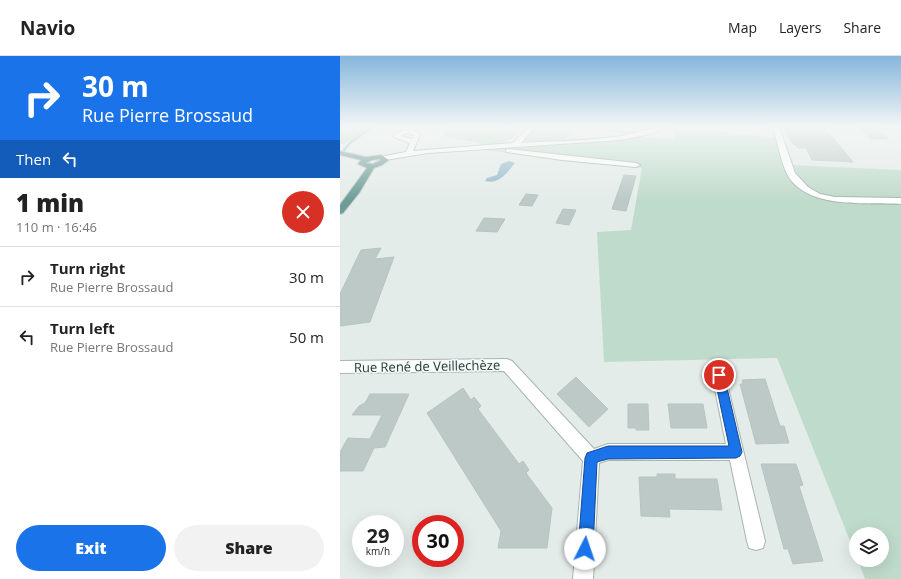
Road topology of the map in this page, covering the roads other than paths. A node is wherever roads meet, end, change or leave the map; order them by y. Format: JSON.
{"nodes":[{"id":1,"x":439,"y":151,"type":"edge"},
{"id":2,"x":505,"y":151,"type":"edge"},
{"id":3,"x":784,"y":151,"type":"edge"},
{"id":4,"x":340,"y":153,"type":"edge"},
{"id":5,"x":409,"y":154,"type":"joint"},
{"id":6,"x":384,"y":158,"type":"junction"},
{"id":7,"x":366,"y":159,"type":"junction"},
{"id":8,"x":636,"y":165,"type":"dead end"},
{"id":9,"x":372,"y":166,"type":"junction"},
{"id":10,"x":901,"y":201,"type":"edge"},
{"id":11,"x":340,"y":212,"type":"edge"},
{"id":12,"x":340,"y":368,"type":"edge"},
{"id":13,"x":719,"y":375,"type":"dead end"},
{"id":14,"x":736,"y":452,"type":"junction"},
{"id":15,"x":591,"y":458,"type":"junction"},
{"id":16,"x":756,"y":541,"type":"dead end"},
{"id":17,"x":584,"y":579,"type":"edge"}],
"edges":[{"from":1,"to":5,"type":"street"},
{"from":2,"to":8,"type":"street"},
{"from":3,"to":10,"type":"street"},
{"from":4,"to":7,"type":"main road"},
{"from":5,"to":6,"type":"street"},
{"from":6,"to":7,"type":"main road"},
{"from":6,"to":9,"type":"main road"},
{"from":7,"to":9,"type":"main road"},
{"from":9,"to":11,"type":"main road"},
{"from":12,"to":15,"type":"street","name":"Rue René de Veillechèze"},
{"from":13,"to":14,"type":"street"},
{"from":14,"to":15,"type":"street"},
{"from":14,"to":16,"type":"street"},
{"from":15,"to":17,"type":"street"}]}
